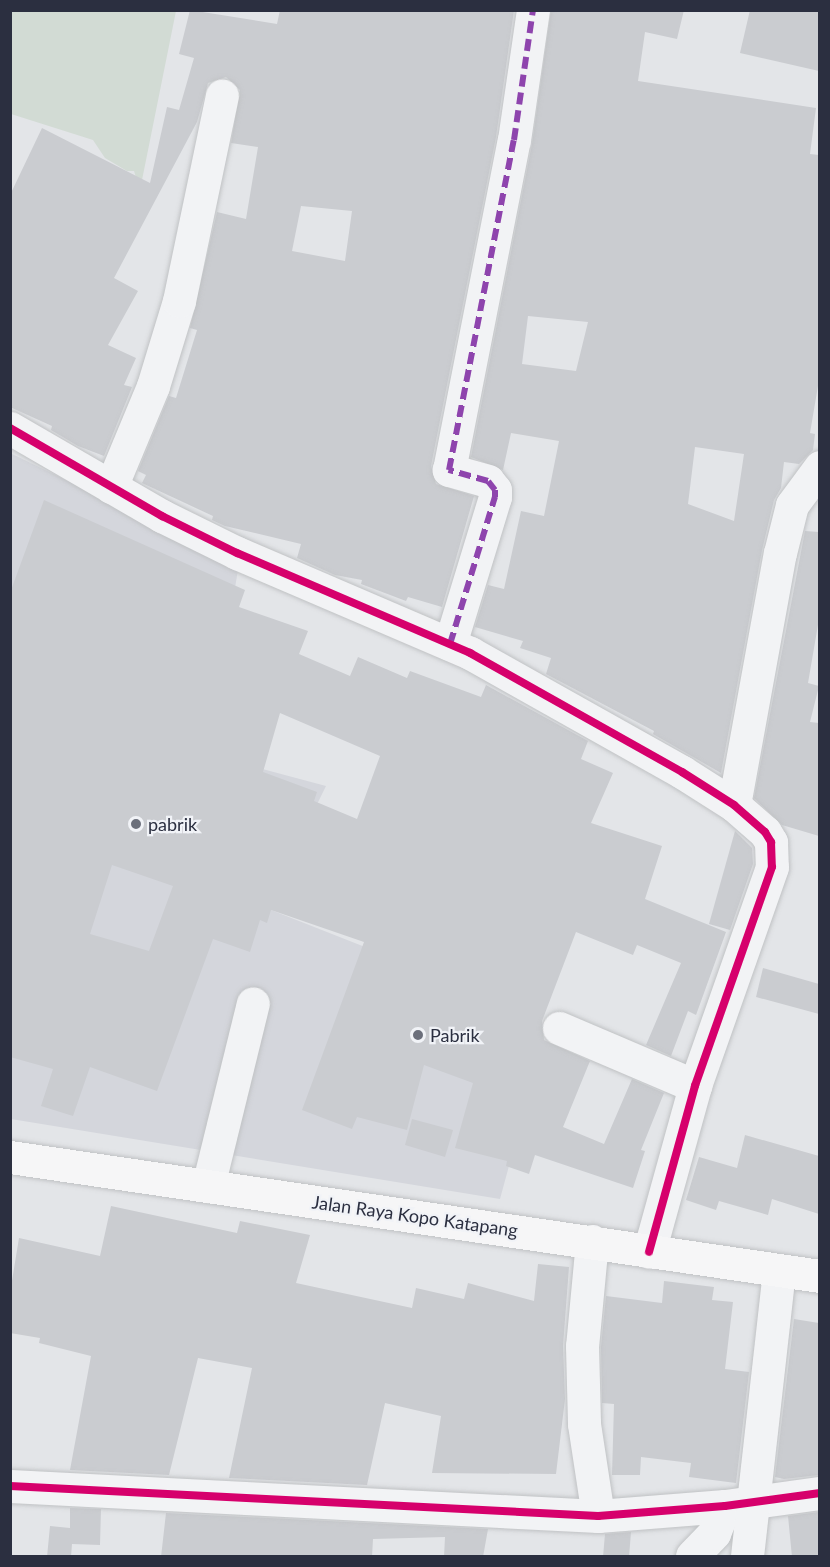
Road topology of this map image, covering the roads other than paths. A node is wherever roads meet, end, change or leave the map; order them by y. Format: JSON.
{"nodes":[{"id":1,"x":533,"y":10,"type":"edge"},
{"id":2,"x":222,"y":95,"type":"dead end"},
{"id":3,"x":10,"y":428,"type":"edge"},
{"id":4,"x":819,"y":467,"type":"edge"},
{"id":5,"x":111,"y":487,"type":"junction"},
{"id":6,"x":450,"y":644,"type":"junction"},
{"id":7,"x":734,"y":805,"type":"junction"},
{"id":8,"x":253,"y":1003,"type":"dead end"},
{"id":9,"x":559,"y":1028,"type":"dead end"},
{"id":10,"x":695,"y":1086,"type":"junction"},
{"id":11,"x":10,"y":1157,"type":"edge"},
{"id":12,"x":208,"y":1186,"type":"junction"},
{"id":13,"x":592,"y":1241,"type":"junction"},
{"id":14,"x":649,"y":1252,"type":"junction"},
{"id":15,"x":779,"y":1271,"type":"junction"},
{"id":16,"x":819,"y":1276,"type":"edge"},
{"id":17,"x":10,"y":1486,"type":"edge"},
{"id":18,"x":819,"y":1493,"type":"edge"},
{"id":19,"x":739,"y":1504,"type":"junction"},
{"id":20,"x":597,"y":1505,"type":"junction"},
{"id":21,"x":692,"y":1557,"type":"edge"},
{"id":22,"x":747,"y":1557,"type":"edge"}],
"edges":[{"from":1,"to":6,"type":"street"},
{"from":2,"to":5,"type":"street"},
{"from":3,"to":5,"type":"street"},
{"from":4,"to":7,"type":"street"},
{"from":5,"to":6,"type":"street"},
{"from":6,"to":7,"type":"street"},
{"from":7,"to":10,"type":"street"},
{"from":8,"to":12,"type":"street"},
{"from":9,"to":10,"type":"street"},
{"from":10,"to":14,"type":"street"},
{"from":11,"to":12,"type":"main road","name":"Jalan Raya Kopo Katapang"},
{"from":12,"to":13,"type":"main road","name":"Jalan Raya Kopo Katapang"},
{"from":13,"to":14,"type":"main road","name":"Jalan Raya Kopo Katapang"},
{"from":13,"to":20,"type":"street"},
{"from":14,"to":15,"type":"main road","name":"Jalan Raya Kopo Katapang"},
{"from":15,"to":16,"type":"main road","name":"Jalan Raya Kopo Katapang"},
{"from":15,"to":19,"type":"street"},
{"from":17,"to":20,"type":"street"},
{"from":18,"to":19,"type":"street"},
{"from":19,"to":20,"type":"street"},
{"from":19,"to":21,"type":"street"},
{"from":19,"to":22,"type":"street"}]}
